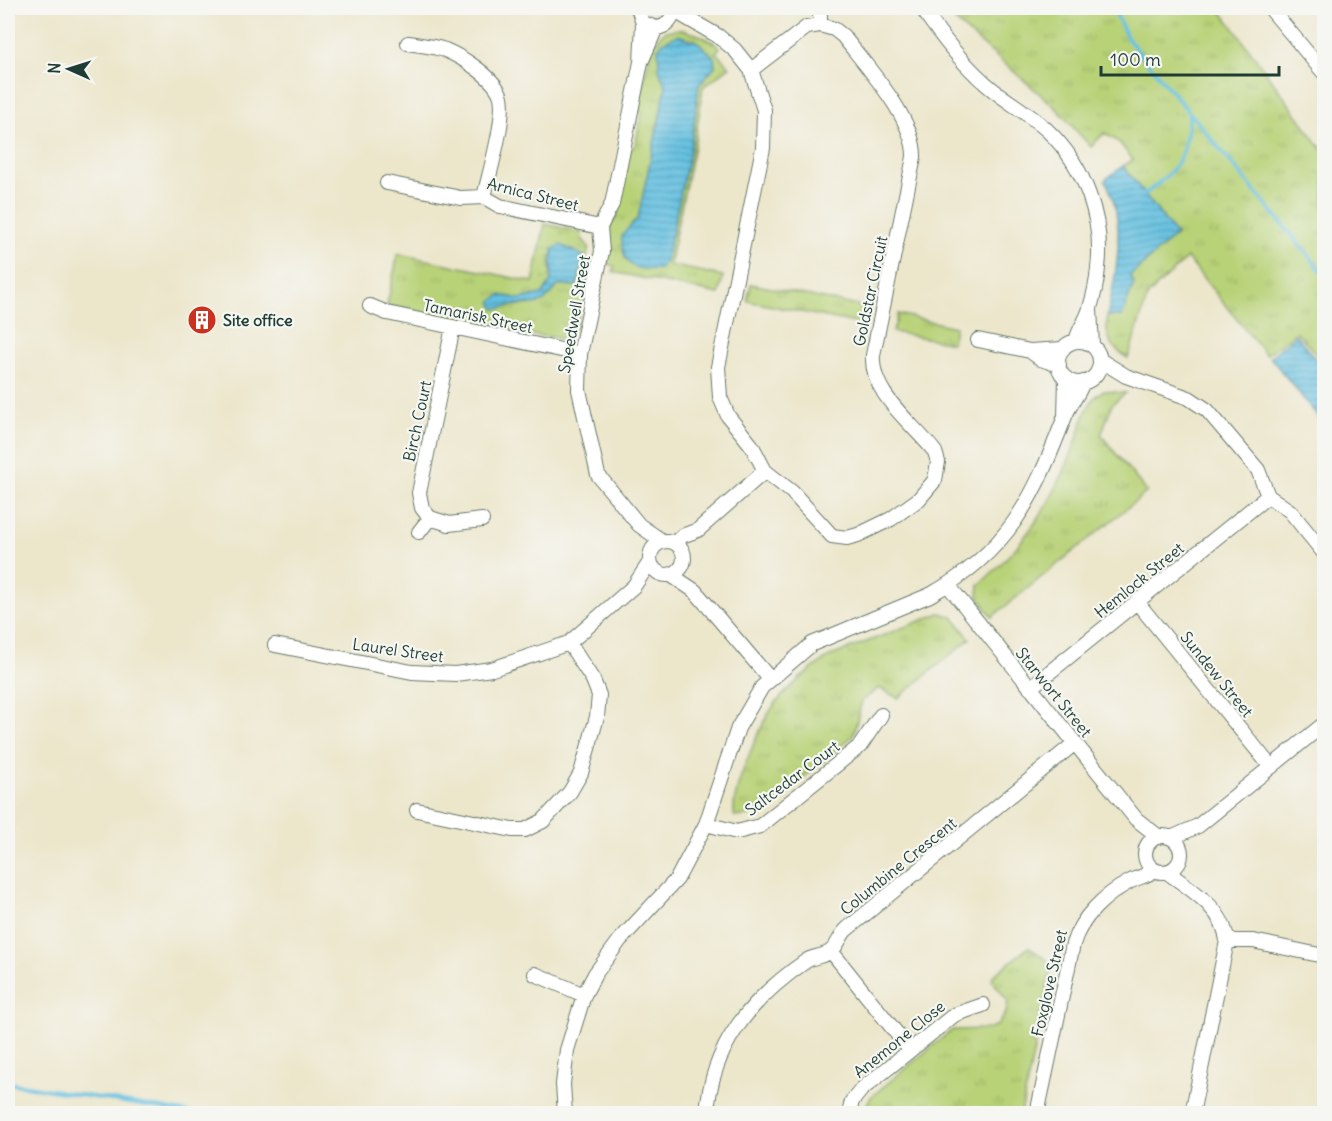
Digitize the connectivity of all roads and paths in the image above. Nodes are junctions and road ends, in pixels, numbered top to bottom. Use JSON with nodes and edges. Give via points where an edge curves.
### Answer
{"nodes":[{"id":1,"x":922,"y":8,"type":"edge"},
{"id":2,"x":1270,"y":8,"type":"edge"},
{"id":3,"x":673,"y":9,"type":"edge"},
{"id":4,"x":645,"y":17,"type":"edge"},
{"id":5,"x":696,"y":25,"type":"junction"},
{"id":6,"x":408,"y":43,"type":"dead end"},
{"id":7,"x":751,"y":70,"type":"junction"},
{"id":8,"x":1324,"y":73,"type":"edge"},
{"id":9,"x":387,"y":183,"type":"dead end"},
{"id":10,"x":484,"y":197,"type":"junction"},
{"id":11,"x":600,"y":227,"type":"junction"},
{"id":12,"x":370,"y":306,"type":"dead end"},
{"id":13,"x":1090,"y":310,"type":"junction"},
{"id":14,"x":453,"y":327,"type":"junction"},
{"id":15,"x":978,"y":340,"type":"dead end"},
{"id":16,"x":1076,"y":341,"type":"junction"},
{"id":17,"x":1092,"y":345,"type":"junction"},
{"id":18,"x":1063,"y":349,"type":"junction"},
{"id":19,"x":1030,"y":351,"type":"junction"},
{"id":20,"x":580,"y":354,"type":"junction"},
{"id":21,"x":1100,"y":360,"type":"junction"},
{"id":22,"x":1059,"y":365,"type":"junction"},
{"id":23,"x":1096,"y":375,"type":"junction"},
{"id":24,"x":1126,"y":376,"type":"junction"},
{"id":25,"x":1066,"y":378,"type":"junction"},
{"id":26,"x":1083,"y":382,"type":"junction"},
{"id":27,"x":1065,"y":416,"type":"junction"},
{"id":28,"x":765,"y":471,"type":"junction"},
{"id":29,"x":1268,"y":496,"type":"junction"},
{"id":30,"x":430,"y":518,"type":"junction"},
{"id":31,"x":482,"y":520,"type":"dead end"},
{"id":32,"x":639,"y":525,"type":"junction"},
{"id":33,"x":419,"y":532,"type":"dead end"},
{"id":34,"x":676,"y":551,"type":"junction"},
{"id":35,"x":1324,"y":554,"type":"edge"},
{"id":36,"x":650,"y":556,"type":"junction"},
{"id":37,"x":665,"y":575,"type":"junction"},
{"id":38,"x":948,"y":585,"type":"junction"},
{"id":39,"x":634,"y":586,"type":"junction"},
{"id":40,"x":695,"y":591,"type":"junction"},
{"id":41,"x":1137,"y":602,"type":"junction"},
{"id":42,"x":569,"y":643,"type":"junction"},
{"id":43,"x":275,"y":645,"type":"dead end"},
{"id":44,"x":770,"y":679,"type":"junction"},
{"id":45,"x":1030,"y":688,"type":"junction"},
{"id":46,"x":881,"y":715,"type":"dead end"},
{"id":47,"x":1324,"y":724,"type":"edge"},
{"id":48,"x":1075,"y":743,"type":"junction"},
{"id":49,"x":1271,"y":767,"type":"junction"},
{"id":50,"x":417,"y":810,"type":"dead end"},
{"id":51,"x":706,"y":824,"type":"junction"},
{"id":52,"x":1198,"y":826,"type":"junction"},
{"id":53,"x":1156,"y":845,"type":"junction"},
{"id":54,"x":1180,"y":855,"type":"junction"},
{"id":55,"x":1161,"y":871,"type":"junction"},
{"id":56,"x":1130,"y":881,"type":"junction"},
{"id":57,"x":1192,"y":887,"type":"junction"},
{"id":58,"x":1227,"y":941,"type":"junction"},
{"id":59,"x":831,"y":951,"type":"junction"},
{"id":60,"x":1324,"y":956,"type":"edge"},
{"id":61,"x":535,"y":974,"type":"dead end"},
{"id":62,"x":584,"y":995,"type":"junction"},
{"id":63,"x":982,"y":1005,"type":"dead end"},
{"id":64,"x":910,"y":1050,"type":"junction"},
{"id":65,"x":565,"y":1113,"type":"edge"},
{"id":66,"x":707,"y":1113,"type":"edge"},
{"id":67,"x":849,"y":1113,"type":"edge"},
{"id":68,"x":1037,"y":1113,"type":"edge"},
{"id":69,"x":1192,"y":1113,"type":"edge"}],
"edges":[{"from":1,"to":13,"type":"street","via":[[944,39],[985,83],[1059,142],[1080,175],[1098,230],[1098,267]]},
{"from":2,"to":8,"type":"street"},
{"from":3,"to":4,"type":"street","name":"Speedwell Street"},
{"from":3,"to":5,"type":"street","name":"Goldstar Circuit"},
{"from":4,"to":5,"type":"street","name":"Goldstar Circuit"},
{"from":4,"to":11,"type":"street","name":"Speedwell Street","via":[[641,62],[612,204]]},
{"from":5,"to":7,"type":"street","name":"Goldstar Circuit","via":[[726,42]]},
{"from":6,"to":10,"type":"street","via":[[456,56],[490,80],[499,92],[501,116]]},
{"from":7,"to":28,"type":"street","name":"Goldstar Circuit","via":[[761,95],[765,135],[717,375],[728,416],[752,446]]},
{"from":7,"to":28,"type":"street","name":"Goldstar Circuit","via":[[820,20],[843,36],[905,120],[913,138],[914,158],[873,355],[873,372],[880,387],[935,452],[938,468],[933,485],[919,499],[891,519],[847,538],[827,533],[792,492]]},
{"from":9,"to":10,"type":"street","name":"Arnica Street","via":[[460,198]]},
{"from":10,"to":11,"type":"street","name":"Arnica Street","via":[[500,206]]},
{"from":11,"to":20,"type":"street","name":"Speedwell Street","via":[[602,251]]},
{"from":12,"to":14,"type":"street","name":"Tamarisk Street"},
{"from":13,"to":16,"type":"street"},
{"from":13,"to":17,"type":"street"},
{"from":14,"to":20,"type":"street","name":"Tamarisk Street"},
{"from":14,"to":30,"type":"street","name":"Birch Court","via":[[419,493]]},
{"from":15,"to":19,"type":"street"},
{"from":16,"to":17,"type":"street"},
{"from":16,"to":18,"type":"street"},
{"from":17,"to":21,"type":"street"},
{"from":18,"to":19,"type":"street"},
{"from":18,"to":22,"type":"street"},
{"from":19,"to":22,"type":"street"},
{"from":20,"to":32,"type":"street","name":"Speedwell Street","via":[[579,390],[595,467],[602,482]]},
{"from":21,"to":23,"type":"street"},
{"from":21,"to":24,"type":"street"},
{"from":22,"to":25,"type":"street"},
{"from":23,"to":24,"type":"street"},
{"from":23,"to":26,"type":"street"},
{"from":24,"to":29,"type":"street","via":[[1189,398],[1207,410],[1258,470]]},
{"from":25,"to":26,"type":"street"},
{"from":25,"to":27,"type":"street"},
{"from":26,"to":27,"type":"street"},
{"from":27,"to":38,"type":"street","via":[[1044,472],[1019,517],[988,553]]},
{"from":28,"to":34,"type":"street"},
{"from":29,"to":35,"type":"street","via":[[1290,512]]},
{"from":29,"to":41,"type":"street","name":"Hemlock Street"},
{"from":30,"to":31,"type":"street","via":[[449,524]]},
{"from":30,"to":33,"type":"street"},
{"from":32,"to":34,"type":"street","name":"Speedwell Street"},
{"from":32,"to":36,"type":"street","name":"Speedwell Street"},
{"from":34,"to":36,"type":"street","name":"Laurel Street"},
{"from":34,"to":37,"type":"street","name":"Laurel Street"},
{"from":34,"to":40,"type":"street"},
{"from":36,"to":37,"type":"street","name":"Speedwell Street"},
{"from":36,"to":39,"type":"street","name":"Laurel Street"},
{"from":37,"to":39,"type":"street","name":"Laurel Street"},
{"from":37,"to":40,"type":"street"},
{"from":38,"to":44,"type":"street","via":[[812,644]]},
{"from":38,"to":45,"type":"street","name":"Starwort Street"},
{"from":39,"to":42,"type":"street","name":"Laurel Street"},
{"from":40,"to":44,"type":"street"},
{"from":41,"to":45,"type":"street","name":"Hemlock Street"},
{"from":41,"to":49,"type":"street","name":"Sundew Street"},
{"from":42,"to":43,"type":"street","name":"Laurel Street","via":[[492,669],[455,674],[384,668]]},
{"from":42,"to":50,"type":"street","via":[[596,687],[598,710],[578,779],[543,821],[519,831]]},
{"from":44,"to":51,"type":"street","via":[[738,728]]},
{"from":45,"to":48,"type":"street","name":"Starwort Street"},
{"from":46,"to":51,"type":"street","name":"Saltcedar Court","via":[[860,746],[760,826],[738,832]]},
{"from":47,"to":49,"type":"street"},
{"from":48,"to":53,"type":"street","name":"Starwort Street"},
{"from":48,"to":59,"type":"street","name":"Columbine Crescent","via":[[847,929]]},
{"from":49,"to":52,"type":"street"},
{"from":51,"to":62,"type":"street","via":[[669,890],[613,948]]},
{"from":52,"to":53,"type":"street"},
{"from":52,"to":54,"type":"street"},
{"from":53,"to":54,"type":"street"},
{"from":53,"to":55,"type":"street"},
{"from":53,"to":56,"type":"street","name":"Foxglove Street"},
{"from":54,"to":55,"type":"street","name":"Foxglove Street"},
{"from":54,"to":57,"type":"street"},
{"from":55,"to":56,"type":"street","name":"Foxglove Street"},
{"from":55,"to":57,"type":"street"},
{"from":56,"to":68,"type":"street","name":"Foxglove Street","via":[[1090,913],[1076,935]]},
{"from":57,"to":58,"type":"street","via":[[1222,924]]},
{"from":58,"to":60,"type":"street","via":[[1253,940]]},
{"from":58,"to":69,"type":"street"},
{"from":59,"to":64,"type":"street"},
{"from":59,"to":66,"type":"street","name":"Columbine Crescent","via":[[804,962],[742,1018],[716,1064]]},
{"from":61,"to":62,"type":"street"},
{"from":62,"to":65,"type":"street","via":[[567,1050]]},
{"from":63,"to":64,"type":"street","name":"Anemone Close","via":[[954,1015]]},
{"from":64,"to":67,"type":"street","name":"Anemone Close","via":[[862,1089],[852,1101]]}]}
